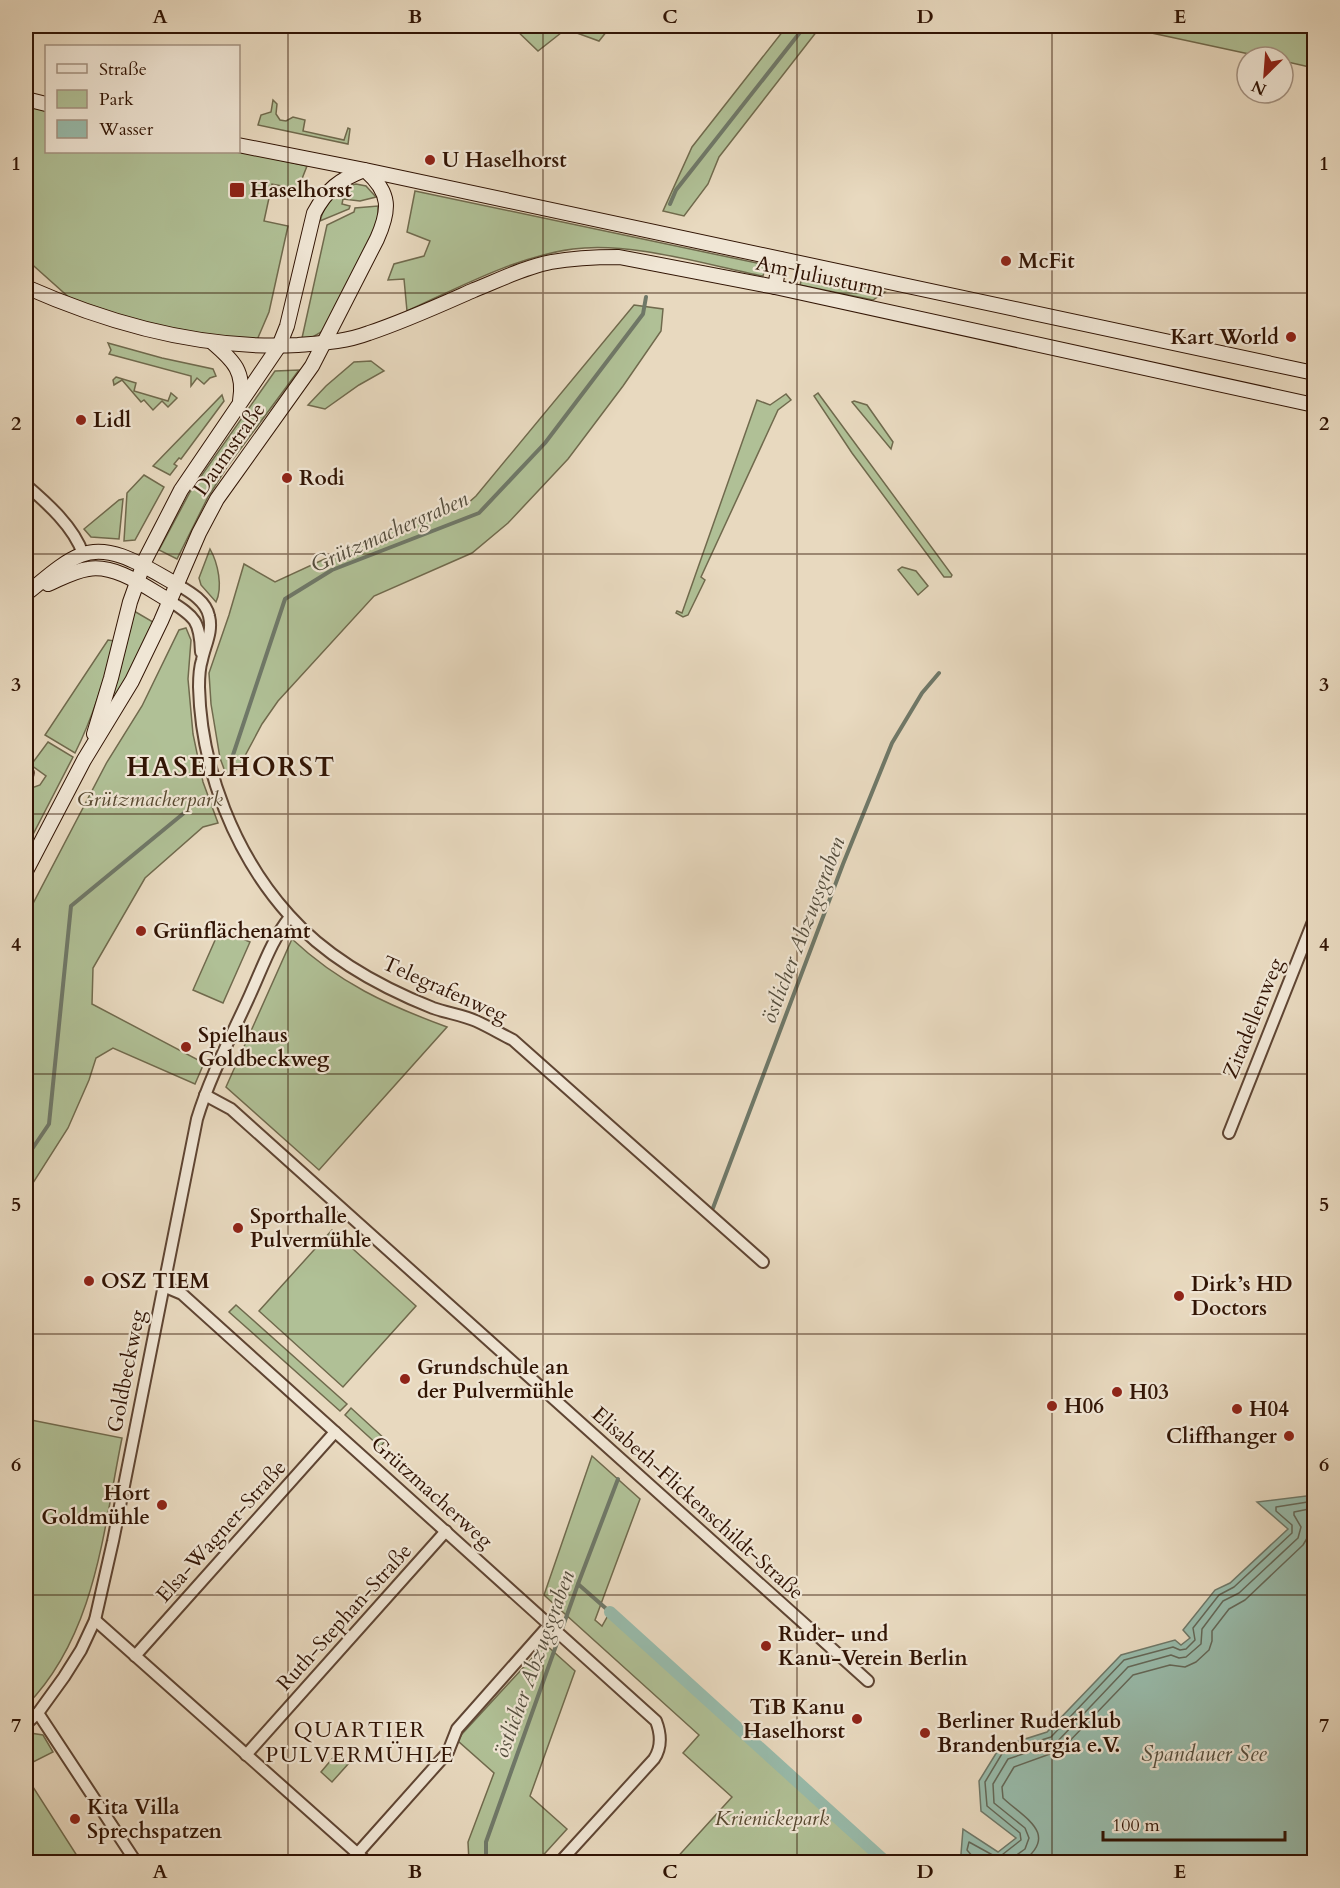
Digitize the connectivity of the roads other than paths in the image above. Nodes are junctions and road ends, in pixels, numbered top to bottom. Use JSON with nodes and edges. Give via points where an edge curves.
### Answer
{"nodes":[{"id":1,"x":26,"y":99,"type":"edge"},
{"id":2,"x":45,"y":104,"type":"edge"},
{"id":3,"x":240,"y":145,"type":"edge"},
{"id":4,"x":365,"y":170,"type":"junction"},
{"id":5,"x":780,"y":259,"type":"junction"},
{"id":6,"x":26,"y":287,"type":"edge"},
{"id":7,"x":775,"y":287,"type":"junction"},
{"id":8,"x":213,"y":343,"type":"junction"},
{"id":9,"x":324,"y":343,"type":"junction"},
{"id":10,"x":279,"y":346,"type":"junction"},
{"id":11,"x":1314,"y":373,"type":"edge"},
{"id":12,"x":1314,"y":405,"type":"edge"},
{"id":13,"x":239,"y":406,"type":"junction"},
{"id":14,"x":26,"y":485,"type":"edge"},
{"id":15,"x":83,"y":554,"type":"junction"},
{"id":16,"x":142,"y":567,"type":"junction"},
{"id":17,"x":136,"y":582,"type":"junction"},
{"id":18,"x":178,"y":585,"type":"junction"},
{"id":19,"x":26,"y":594,"type":"edge"},
{"id":20,"x":170,"y":601,"type":"junction"},
{"id":21,"x":201,"y":661,"type":"junction"},
{"id":22,"x":88,"y":753,"type":"junction"},
{"id":23,"x":26,"y":871,"type":"edge"},
{"id":24,"x":290,"y":917,"type":"junction"},
{"id":25,"x":1314,"y":919,"type":"edge"},
{"id":26,"x":206,"y":1095,"type":"junction"},
{"id":27,"x":1229,"y":1132,"type":"dead end"},
{"id":28,"x":763,"y":1262,"type":"dead end"},
{"id":29,"x":163,"y":1286,"type":"junction"},
{"id":30,"x":335,"y":1432,"type":"junction"},
{"id":31,"x":446,"y":1531,"type":"junction"},
{"id":32,"x":95,"y":1620,"type":"junction"},
{"id":33,"x":554,"y":1628,"type":"junction"},
{"id":34,"x":135,"y":1656,"type":"junction"},
{"id":35,"x":868,"y":1681,"type":"dead end"},
{"id":36,"x":38,"y":1713,"type":"junction"},
{"id":37,"x":26,"y":1724,"type":"edge"},
{"id":38,"x":246,"y":1755,"type":"junction"},
{"id":39,"x":357,"y":1854,"type":"junction"},
{"id":40,"x":135,"y":1863,"type":"edge"},
{"id":41,"x":367,"y":1863,"type":"edge"},
{"id":42,"x":560,"y":1863,"type":"edge"}],
"edges":[{"from":1,"to":2,"type":"main road"},
{"from":3,"to":4,"type":"main road","name":"Am Juliusturm"},
{"from":4,"to":5,"type":"main road","name":"Am Juliusturm"},
{"from":4,"to":9,"type":"main road","name":"Daumstraße","via":[[383,190],[385,219]]},
{"from":4,"to":10,"type":"main road","name":"Daumstraße","via":[[337,183],[323,196],[314,213]]},
{"from":5,"to":7,"type":"main road"},
{"from":5,"to":11,"type":"main road","name":"Am Juliusturm"},
{"from":6,"to":8,"type":"main road","name":"Am Juliusturm","via":[[141,329]]},
{"from":7,"to":9,"type":"main road","name":"Am Juliusturm","via":[[619,257],[550,262],[369,333]]},
{"from":7,"to":12,"type":"main road","name":"Am Juliusturm"},
{"from":8,"to":10,"type":"main road","name":"Am Juliusturm"},
{"from":8,"to":13,"type":"main road","via":[[238,371],[242,384]]},
{"from":9,"to":10,"type":"main road","name":"Am Juliusturm"},
{"from":9,"to":18,"type":"main road","name":"Daumstraße","via":[[218,499]]},
{"from":10,"to":13,"type":"main road","name":"Daumstraße"},
{"from":13,"to":16,"type":"main road","name":"Daumstraße","via":[[181,490]]},
{"from":14,"to":15,"type":"street","via":[[74,535]]},
{"from":15,"to":16,"type":"main road","via":[[109,553]]},
{"from":15,"to":19,"type":"main road"},
{"from":16,"to":17,"type":"main road","name":"Daumstraße"},
{"from":16,"to":18,"type":"main road"},
{"from":17,"to":19,"type":"main road","via":[[112,572],[86,569]]},
{"from":17,"to":20,"type":"main road"},
{"from":17,"to":22,"type":"main road","name":"Daumstraße"},
{"from":18,"to":20,"type":"main road","name":"Daumstraße"},
{"from":18,"to":21,"type":"street","name":"Telegrafenweg","via":[[200,600],[209,616],[209,634]]},
{"from":20,"to":21,"type":"street","name":"Telegrafenweg","via":[[195,619]]},
{"from":20,"to":22,"type":"main road","name":"Daumstraße","via":[[132,681]]},
{"from":21,"to":24,"type":"street","name":"Telegrafenweg","via":[[199,689],[205,737],[223,804],[255,870]]},
{"from":22,"to":23,"type":"main road","name":"Daumstraße"},
{"from":24,"to":26,"type":"street","name":"Goldbeckweg"},
{"from":24,"to":28,"type":"street","name":"Telegrafenweg","via":[[324,947],[379,984],[434,1009],[475,1020],[513,1040]]},
{"from":25,"to":27,"type":"street","name":"Zitadellenweg"},
{"from":26,"to":29,"type":"street","name":"Goldbeckweg","via":[[197,1119]]},
{"from":26,"to":35,"type":"street","name":"Elisabeth-Flickenschildt-Straße","via":[[231,1109]]},
{"from":29,"to":30,"type":"street","name":"Grützmacherweg","via":[[182,1294]]},
{"from":29,"to":32,"type":"street","name":"Goldbeckweg"},
{"from":30,"to":31,"type":"street","name":"Grützmacherweg"},
{"from":30,"to":34,"type":"street","name":"Elsa-Wagner-Straße"},
{"from":31,"to":33,"type":"street","name":"Grützmacherweg"},
{"from":31,"to":38,"type":"street","name":"Ruth-Stephan-Straße"},
{"from":32,"to":34,"type":"street"},
{"from":32,"to":36,"type":"street","name":"Goldbeckweg","via":[[70,1668]]},
{"from":33,"to":39,"type":"street","via":[[457,1729],[448,1752]]},
{"from":33,"to":42,"type":"street","name":"Grützmacherweg","via":[[649,1713],[656,1721],[660,1739],[654,1759]]},
{"from":34,"to":38,"type":"street"},
{"from":36,"to":37,"type":"street","name":"Goldbeckweg"},
{"from":36,"to":40,"type":"street"},
{"from":38,"to":39,"type":"street"},
{"from":39,"to":41,"type":"street"}]}
